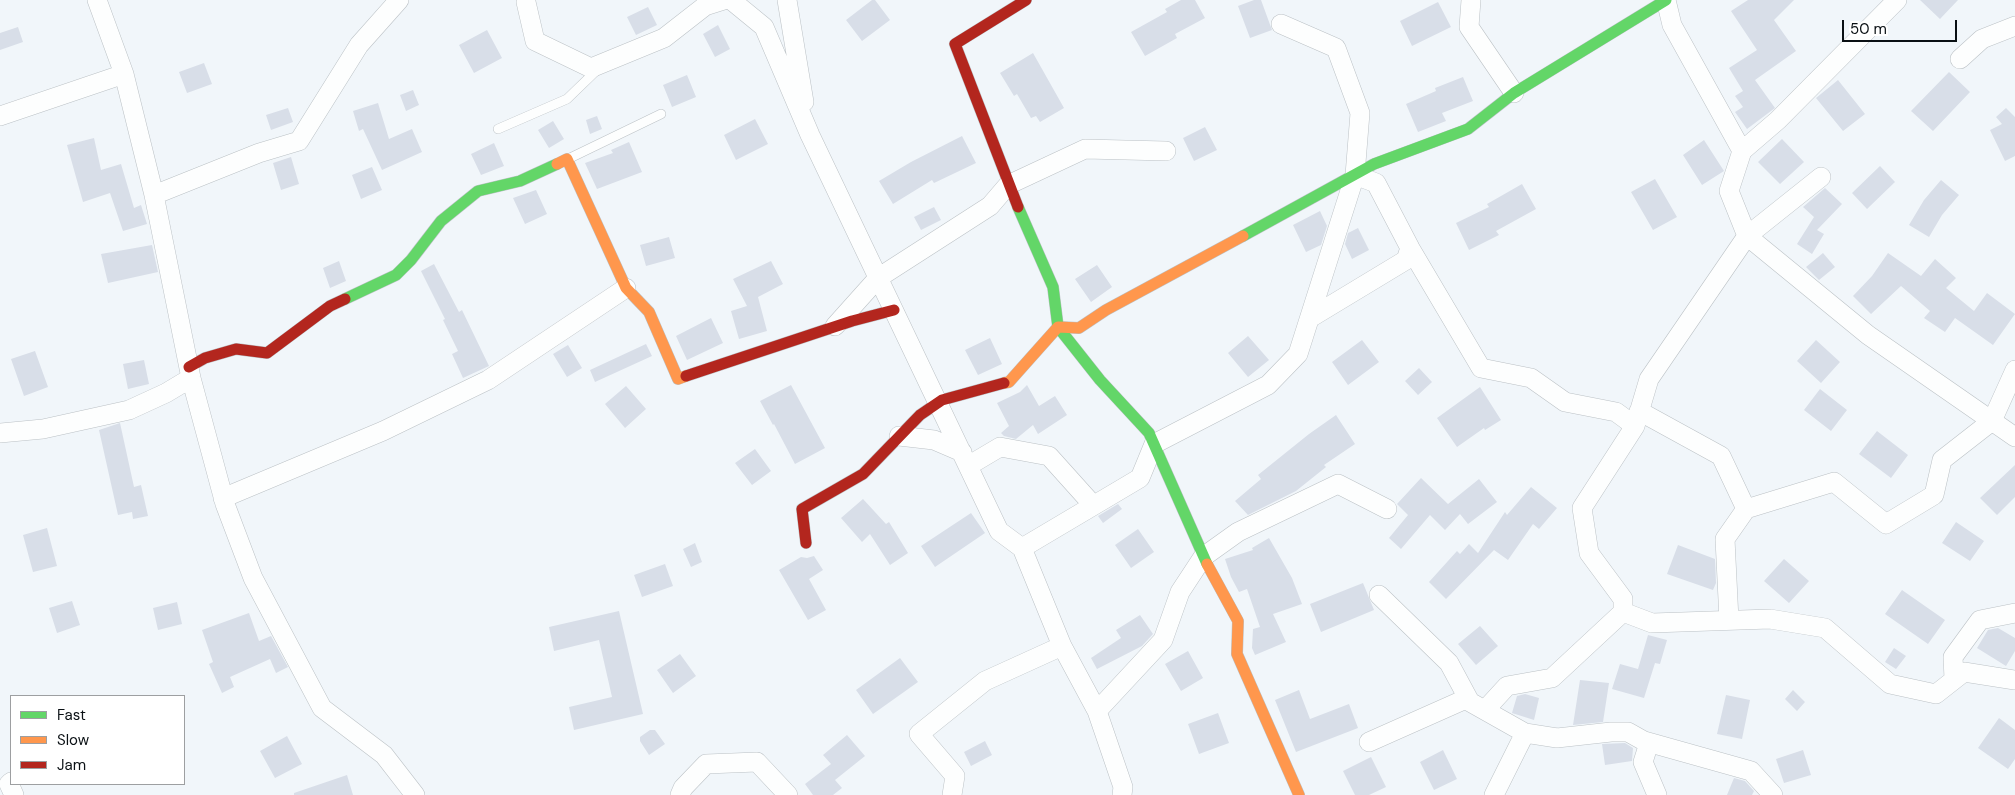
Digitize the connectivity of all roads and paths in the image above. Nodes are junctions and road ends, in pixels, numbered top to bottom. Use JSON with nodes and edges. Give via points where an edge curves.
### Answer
{"nodes":[{"id":1,"x":97,"y":0,"type":"edge"},
{"id":2,"x":398,"y":0,"type":"edge"},
{"id":3,"x":724,"y":0,"type":"edge"},
{"id":4,"x":731,"y":0,"type":"edge"},
{"id":5,"x":787,"y":0,"type":"edge"},
{"id":6,"x":1026,"y":0,"type":"edge"},
{"id":7,"x":1471,"y":0,"type":"edge"},
{"id":8,"x":1666,"y":0,"type":"edge"},
{"id":9,"x":1897,"y":0,"type":"edge"},
{"id":10,"x":526,"y":2,"type":"dead end"},
{"id":11,"x":1281,"y":24,"type":"dead end"},
{"id":12,"x":2015,"y":26,"type":"edge"},
{"id":13,"x":1960,"y":58,"type":"dead end"},
{"id":14,"x":606,"y":62,"type":"junction"},
{"id":15,"x":124,"y":74,"type":"junction"},
{"id":16,"x":1514,"y":93,"type":"junction"},
{"id":17,"x":660,"y":114,"type":"dead end"},
{"id":18,"x":0,"y":116,"type":"edge"},
{"id":19,"x":498,"y":129,"type":"dead end"},
{"id":20,"x":810,"y":135,"type":"junction"},
{"id":21,"x":1166,"y":150,"type":"dead end"},
{"id":22,"x":1742,"y":151,"type":"junction"},
{"id":23,"x":567,"y":159,"type":"junction"},
{"id":24,"x":1355,"y":175,"type":"junction"},
{"id":25,"x":1821,"y":177,"type":"dead end"},
{"id":26,"x":1008,"y":186,"type":"junction"},
{"id":27,"x":154,"y":195,"type":"junction"},
{"id":28,"x":1746,"y":236,"type":"junction"},
{"id":29,"x":1410,"y":248,"type":"junction"},
{"id":30,"x":878,"y":278,"type":"junction"},
{"id":31,"x":626,"y":288,"type":"junction"},
{"id":32,"x":894,"y":310,"type":"junction"},
{"id":33,"x":1310,"y":318,"type":"junction"},
{"id":34,"x":834,"y":327,"type":"junction"},
{"id":35,"x":1058,"y":327,"type":"junction"},
{"id":36,"x":2015,"y":370,"type":"edge"},
{"id":37,"x":190,"y":372,"type":"junction"},
{"id":38,"x":938,"y":403,"type":"junction"},
{"id":39,"x":1637,"y":418,"type":"junction"},
{"id":40,"x":1992,"y":421,"type":"junction"},
{"id":41,"x":0,"y":433,"type":"edge"},
{"id":42,"x":899,"y":436,"type":"junction"},
{"id":43,"x":2015,"y":437,"type":"edge"},
{"id":44,"x":1154,"y":444,"type":"junction"},
{"id":45,"x":965,"y":459,"type":"junction"},
{"id":46,"x":223,"y":498,"type":"junction"},
{"id":47,"x":1093,"y":505,"type":"junction"},
{"id":48,"x":1387,"y":509,"type":"dead end"},
{"id":49,"x":1746,"y":509,"type":"junction"},
{"id":50,"x":806,"y":543,"type":"dead end"},
{"id":51,"x":1022,"y":548,"type":"junction"},
{"id":52,"x":1203,"y":557,"type":"junction"},
{"id":53,"x":1379,"y":595,"type":"dead end"},
{"id":54,"x":1623,"y":612,"type":"junction"},
{"id":55,"x":2015,"y":613,"type":"edge"},
{"id":56,"x":1729,"y":620,"type":"junction"},
{"id":57,"x":1062,"y":646,"type":"junction"},
{"id":58,"x":1954,"y":679,"type":"junction"},
{"id":59,"x":2015,"y":680,"type":"edge"},
{"id":60,"x":1468,"y":698,"type":"junction"},
{"id":61,"x":1485,"y":710,"type":"junction"},
{"id":62,"x":1097,"y":711,"type":"junction"},
{"id":63,"x":1524,"y":733,"type":"junction"},
{"id":64,"x":1369,"y":742,"type":"dead end"},
{"id":65,"x":1649,"y":743,"type":"junction"},
{"id":66,"x":10,"y":783,"type":"edge"},
{"id":67,"x":14,"y":795,"type":"edge"},
{"id":68,"x":415,"y":795,"type":"edge"},
{"id":69,"x":680,"y":795,"type":"edge"},
{"id":70,"x":788,"y":795,"type":"edge"},
{"id":71,"x":952,"y":795,"type":"edge"},
{"id":72,"x":1122,"y":795,"type":"edge"},
{"id":73,"x":1300,"y":795,"type":"edge"},
{"id":74,"x":1494,"y":795,"type":"edge"},
{"id":75,"x":1657,"y":795,"type":"edge"},
{"id":76,"x":1772,"y":795,"type":"edge"}],
"edges":[{"from":1,"to":15,"type":"street"},
{"from":2,"to":27,"type":"street","via":[[359,45],[299,141],[259,153]]},
{"from":3,"to":14,"type":"street","via":[[705,6],[664,38]]},
{"from":4,"to":20,"type":"street","via":[[764,27]]},
{"from":5,"to":20,"type":"street"},
{"from":6,"to":26,"type":"street","via":[[955,44]]},
{"from":7,"to":16,"type":"street","via":[[1469,28]]},
{"from":8,"to":16,"type":"street"},
{"from":8,"to":22,"type":"street","via":[[1672,25]]},
{"from":9,"to":22,"type":"street","via":[[1778,120]]},
{"from":10,"to":14,"type":"street","via":[[535,40],[591,68]]},
{"from":11,"to":24,"type":"street","via":[[1336,48],[1360,113]]},
{"from":12,"to":13,"type":"street","via":[[1982,39]]},
{"from":14,"to":19,"type":"lane","via":[[567,99]]},
{"from":15,"to":18,"type":"street"},
{"from":15,"to":27,"type":"street"},
{"from":16,"to":24,"type":"street","via":[[1468,129],[1374,164]]},
{"from":17,"to":23,"type":"lane"},
{"from":20,"to":30,"type":"street"},
{"from":21,"to":26,"type":"street","via":[[1085,149]]},
{"from":22,"to":28,"type":"street","via":[[1729,191]]},
{"from":23,"to":31,"type":"street"},
{"from":23,"to":37,"type":"street","via":[[520,181],[478,191],[441,221],[396,276],[330,306],[267,353],[236,348],[205,358]]},
{"from":24,"to":29,"type":"street","via":[[1376,183]]},
{"from":24,"to":33,"type":"street"},
{"from":24,"to":35,"type":"street","via":[[1106,310],[1079,328]]},
{"from":25,"to":28,"type":"street"},
{"from":26,"to":30,"type":"street","via":[[990,206]]},
{"from":26,"to":35,"type":"street","via":[[1053,287]]},
{"from":27,"to":37,"type":"street"},
{"from":28,"to":39,"type":"street","via":[[1649,379]]},
{"from":28,"to":40,"type":"street","via":[[1868,335]]},
{"from":29,"to":33,"type":"street","via":[[1406,260]]},
{"from":29,"to":39,"type":"street","via":[[1481,368],[1531,378],[1565,402]]},
{"from":30,"to":32,"type":"street"},
{"from":30,"to":34,"type":"street"},
{"from":31,"to":34,"type":"street","via":[[649,312],[678,379]]},
{"from":31,"to":46,"type":"street","via":[[488,380],[383,431]]},
{"from":32,"to":34,"type":"street"},
{"from":32,"to":38,"type":"street"},
{"from":33,"to":44,"type":"street","via":[[1298,354],[1268,385]]},
{"from":35,"to":38,"type":"street","via":[[1009,382]]},
{"from":35,"to":44,"type":"street","via":[[1100,380],[1149,433]]},
{"from":36,"to":40,"type":"street"},
{"from":37,"to":41,"type":"street","via":[[166,393],[129,410],[43,429]]},
{"from":37,"to":46,"type":"street"},
{"from":38,"to":42,"type":"street","via":[[920,414]]},
{"from":38,"to":45,"type":"street"},
{"from":39,"to":49,"type":"street","via":[[1721,456]]},
{"from":39,"to":54,"type":"street","via":[[1582,508],[1589,553],[1623,599]]},
{"from":40,"to":43,"type":"street"},
{"from":40,"to":49,"type":"street","via":[[1942,460],[1934,495],[1886,524],[1834,482]]},
{"from":42,"to":45,"type":"street","via":[[934,440]]},
{"from":42,"to":50,"type":"street","via":[[863,474],[802,509]]},
{"from":44,"to":47,"type":"street","via":[[1140,478]]},
{"from":44,"to":52,"type":"street"},
{"from":45,"to":47,"type":"street","via":[[1000,447],[1049,456]]},
{"from":45,"to":51,"type":"street","via":[[999,531]]},
{"from":46,"to":68,"type":"street","via":[[253,578],[322,708],[384,755]]},
{"from":47,"to":51,"type":"street"},
{"from":48,"to":52,"type":"street","via":[[1338,484],[1238,532]]},
{"from":49,"to":56,"type":"street","via":[[1725,539]]},
{"from":51,"to":57,"type":"street"},
{"from":52,"to":62,"type":"street","via":[[1180,592],[1163,640]]},
{"from":52,"to":73,"type":"street","via":[[1238,621],[1237,654]]},
{"from":53,"to":60,"type":"street","via":[[1449,663]]},
{"from":54,"to":56,"type":"street","via":[[1652,623]]},
{"from":54,"to":61,"type":"street","via":[[1552,678],[1508,686]]},
{"from":55,"to":58,"type":"street","via":[[1980,620],[1953,657]]},
{"from":56,"to":58,"type":"street","via":[[1770,619],[1825,628],[1890,684],[1936,694]]},
{"from":57,"to":62,"type":"street"},
{"from":57,"to":71,"type":"street","via":[[985,681],[919,734],[955,776]]},
{"from":58,"to":59,"type":"street","via":[[1964,672]]},
{"from":60,"to":61,"type":"street"},
{"from":60,"to":64,"type":"street"},
{"from":61,"to":63,"type":"street"},
{"from":62,"to":72,"type":"street","via":[[1123,787]]},
{"from":63,"to":65,"type":"street","via":[[1557,738],[1628,732]]},
{"from":63,"to":74,"type":"street"},
{"from":65,"to":75,"type":"street","via":[[1643,762]]},
{"from":65,"to":76,"type":"street","via":[[1751,771]]},
{"from":66,"to":67,"type":"street"},
{"from":69,"to":70,"type":"street","via":[[706,764],[757,762]]}]}
